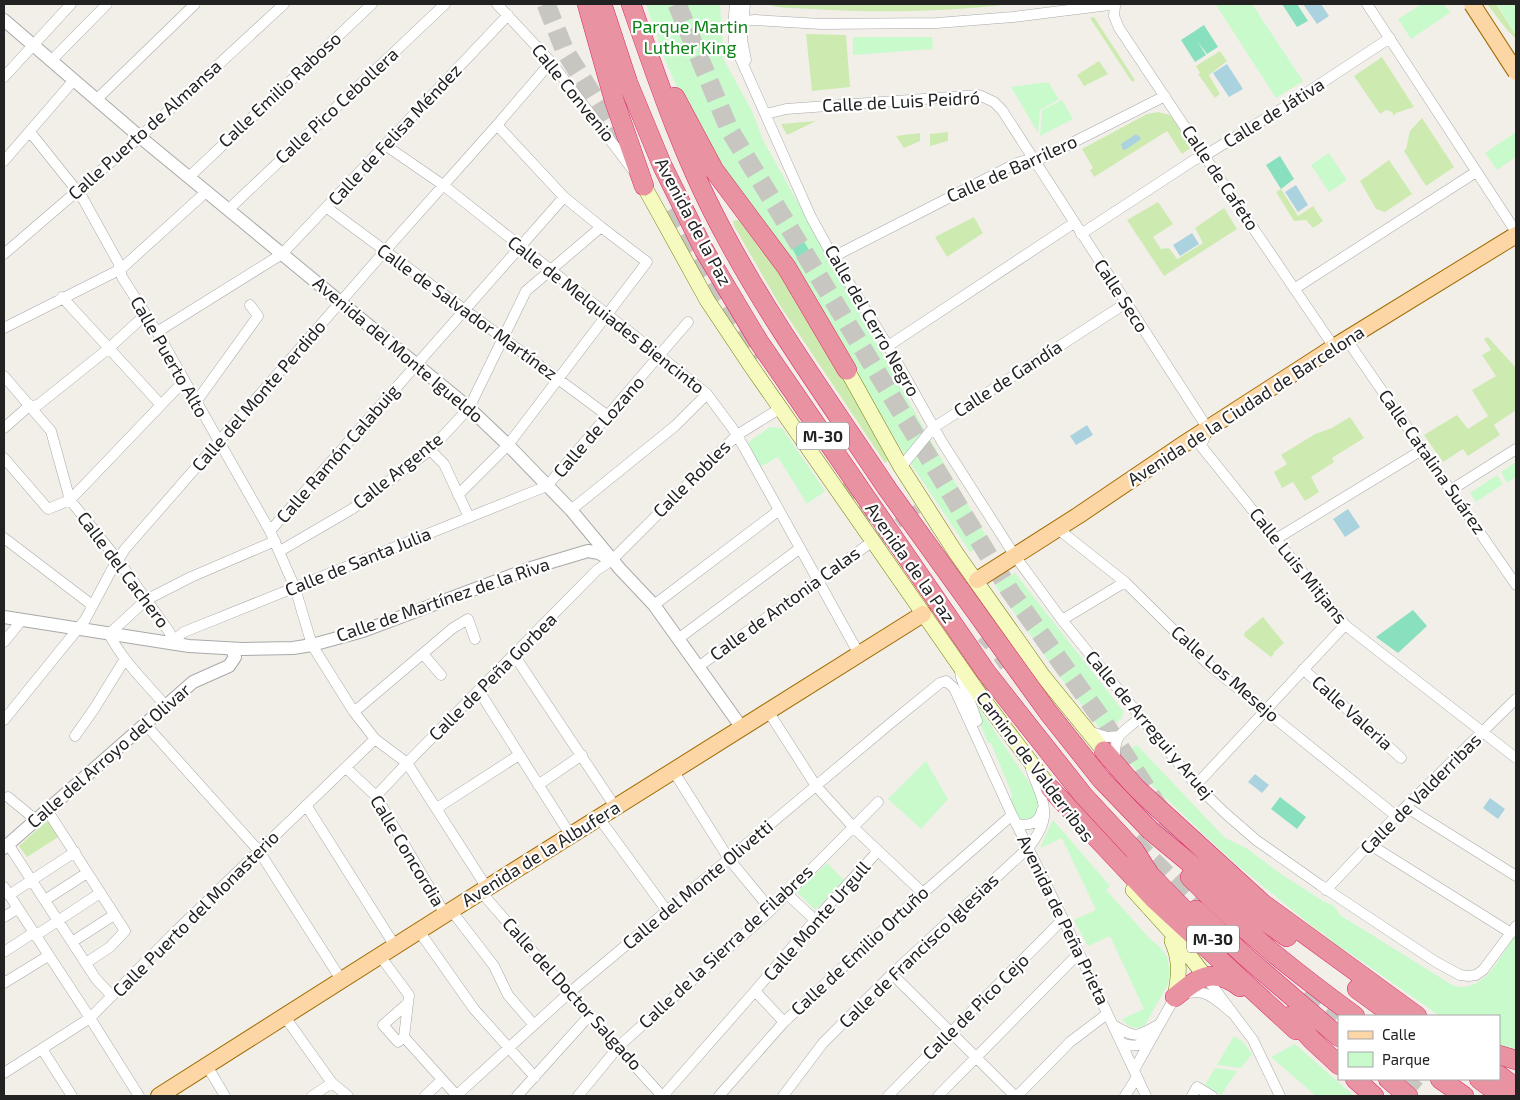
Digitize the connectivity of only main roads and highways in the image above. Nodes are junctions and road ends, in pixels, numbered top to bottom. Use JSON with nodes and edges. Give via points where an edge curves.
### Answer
{"nodes":[{"id":1,"x":587,"y":4,"type":"edge"},
{"id":2,"x":602,"y":4,"type":"edge"},
{"id":3,"x":631,"y":4,"type":"edge"},
{"id":4,"x":1465,"y":4,"type":"edge"},
{"id":5,"x":1472,"y":4,"type":"edge"},
{"id":6,"x":642,"y":36,"type":"junction"},
{"id":7,"x":1516,"y":72,"type":"edge"},
{"id":8,"x":1516,"y":83,"type":"edge"},
{"id":9,"x":644,"y":186,"type":"joint"},
{"id":10,"x":1516,"y":234,"type":"edge"},
{"id":11,"x":847,"y":370,"type":"joint"},
{"id":12,"x":977,"y":580,"type":"junction"},
{"id":13,"x":924,"y":614,"type":"junction"},
{"id":14,"x":1110,"y":759,"type":"joint"},
{"id":15,"x":1047,"y":796,"type":"junction"},
{"id":16,"x":1151,"y":832,"type":"junction"},
{"id":17,"x":1134,"y":850,"type":"junction"},
{"id":18,"x":1262,"y":903,"type":"junction"},
{"id":19,"x":1155,"y":914,"type":"junction"},
{"id":20,"x":1302,"y":948,"type":"junction"},
{"id":21,"x":1205,"y":976,"type":"junction"},
{"id":22,"x":1175,"y":997,"type":"joint"},
{"id":23,"x":1354,"y":1015,"type":"edge"},
{"id":24,"x":1410,"y":1015,"type":"edge"},
{"id":25,"x":1297,"y":1027,"type":"junction"},
{"id":26,"x":1338,"y":1036,"type":"edge"},
{"id":27,"x":1500,"y":1055,"type":"edge"},
{"id":28,"x":1516,"y":1060,"type":"edge"},
{"id":29,"x":1338,"y":1064,"type":"edge"},
{"id":30,"x":1500,"y":1077,"type":"edge"},
{"id":31,"x":1355,"y":1080,"type":"edge"},
{"id":32,"x":1389,"y":1080,"type":"edge"},
{"id":33,"x":1441,"y":1080,"type":"edge"},
{"id":34,"x":1480,"y":1080,"type":"edge"},
{"id":35,"x":1516,"y":1088,"type":"edge"},
{"id":36,"x":159,"y":1096,"type":"edge"},
{"id":37,"x":1374,"y":1096,"type":"edge"},
{"id":38,"x":1408,"y":1096,"type":"edge"},
{"id":39,"x":1464,"y":1096,"type":"edge"},
{"id":40,"x":1502,"y":1096,"type":"edge"}],
"edges":[{"from":1,"to":9,"type":"highway","via":[[614,100]]},
{"from":2,"to":17,"type":"highway","name":"Avenida de la Paz","number":"M-30","bridge":true,"via":[[628,83],[654,147],[704,250],[759,342],[986,672],[1083,795]]},
{"from":3,"to":6,"type":"highway","name":"Avenida de la Paz","number":"M-30"},
{"from":4,"to":8,"type":"main road"},
{"from":5,"to":7,"type":"main road","bridge":true},
{"from":6,"to":11,"type":"highway","via":[[714,170],[787,268]]},
{"from":6,"to":16,"type":"highway","name":"Avenida de la Paz","number":"M-30","bridge":true,"via":[[685,154],[724,235],[788,340],[886,487],[1048,712],[1101,780]]},
{"from":9,"to":13,"type":"main road","name":"Camino de Valderribas","via":[[707,300]]},
{"from":10,"to":12,"type":"main road","name":"Avenida de la Ciudad de Barcelona","via":[[1341,343]]},
{"from":11,"to":12,"type":"main road","via":[[900,467]]},
{"from":12,"to":14,"type":"main road","via":[[1043,676]]},
{"from":13,"to":15,"type":"main road","name":"Camino de Valderribas","via":[[1026,759]]},
{"from":13,"to":36,"type":"main road","name":"Avenida de la Albufera"},
{"from":14,"to":18,"type":"highway","via":[[1136,788]]},
{"from":15,"to":19,"type":"main road","name":"Camino de Valderribas"},
{"from":15,"to":25,"type":"highway"},
{"from":16,"to":20,"type":"highway","via":[[1232,898]]},
{"from":16,"to":23,"type":"highway","name":"Avenida de la Paz","number":"M-30","via":[[1170,856],[1253,938]]},
{"from":17,"to":25,"type":"highway","number":"M-30","via":[[1150,875]]},
{"from":17,"to":26,"type":"highway","name":"Avenida de la Paz","number":"M-30","via":[[1245,956]]},
{"from":18,"to":20,"type":"highway","via":[[1272,919]]},
{"from":18,"to":24,"type":"highway"},
{"from":19,"to":21,"type":"main road"},
{"from":19,"to":22,"type":"main road","via":[[1177,954],[1179,970]]},
{"from":20,"to":24,"type":"highway"},
{"from":21,"to":22,"type":"highway"},
{"from":21,"to":25,"type":"highway","via":[[1218,976],[1234,982]]},
{"from":25,"to":29,"type":"highway"},
{"from":27,"to":28,"type":"highway"},
{"from":30,"to":35,"type":"highway"},
{"from":31,"to":37,"type":"highway"},
{"from":32,"to":38,"type":"highway"},
{"from":33,"to":39,"type":"highway"},
{"from":34,"to":40,"type":"highway"}]}
